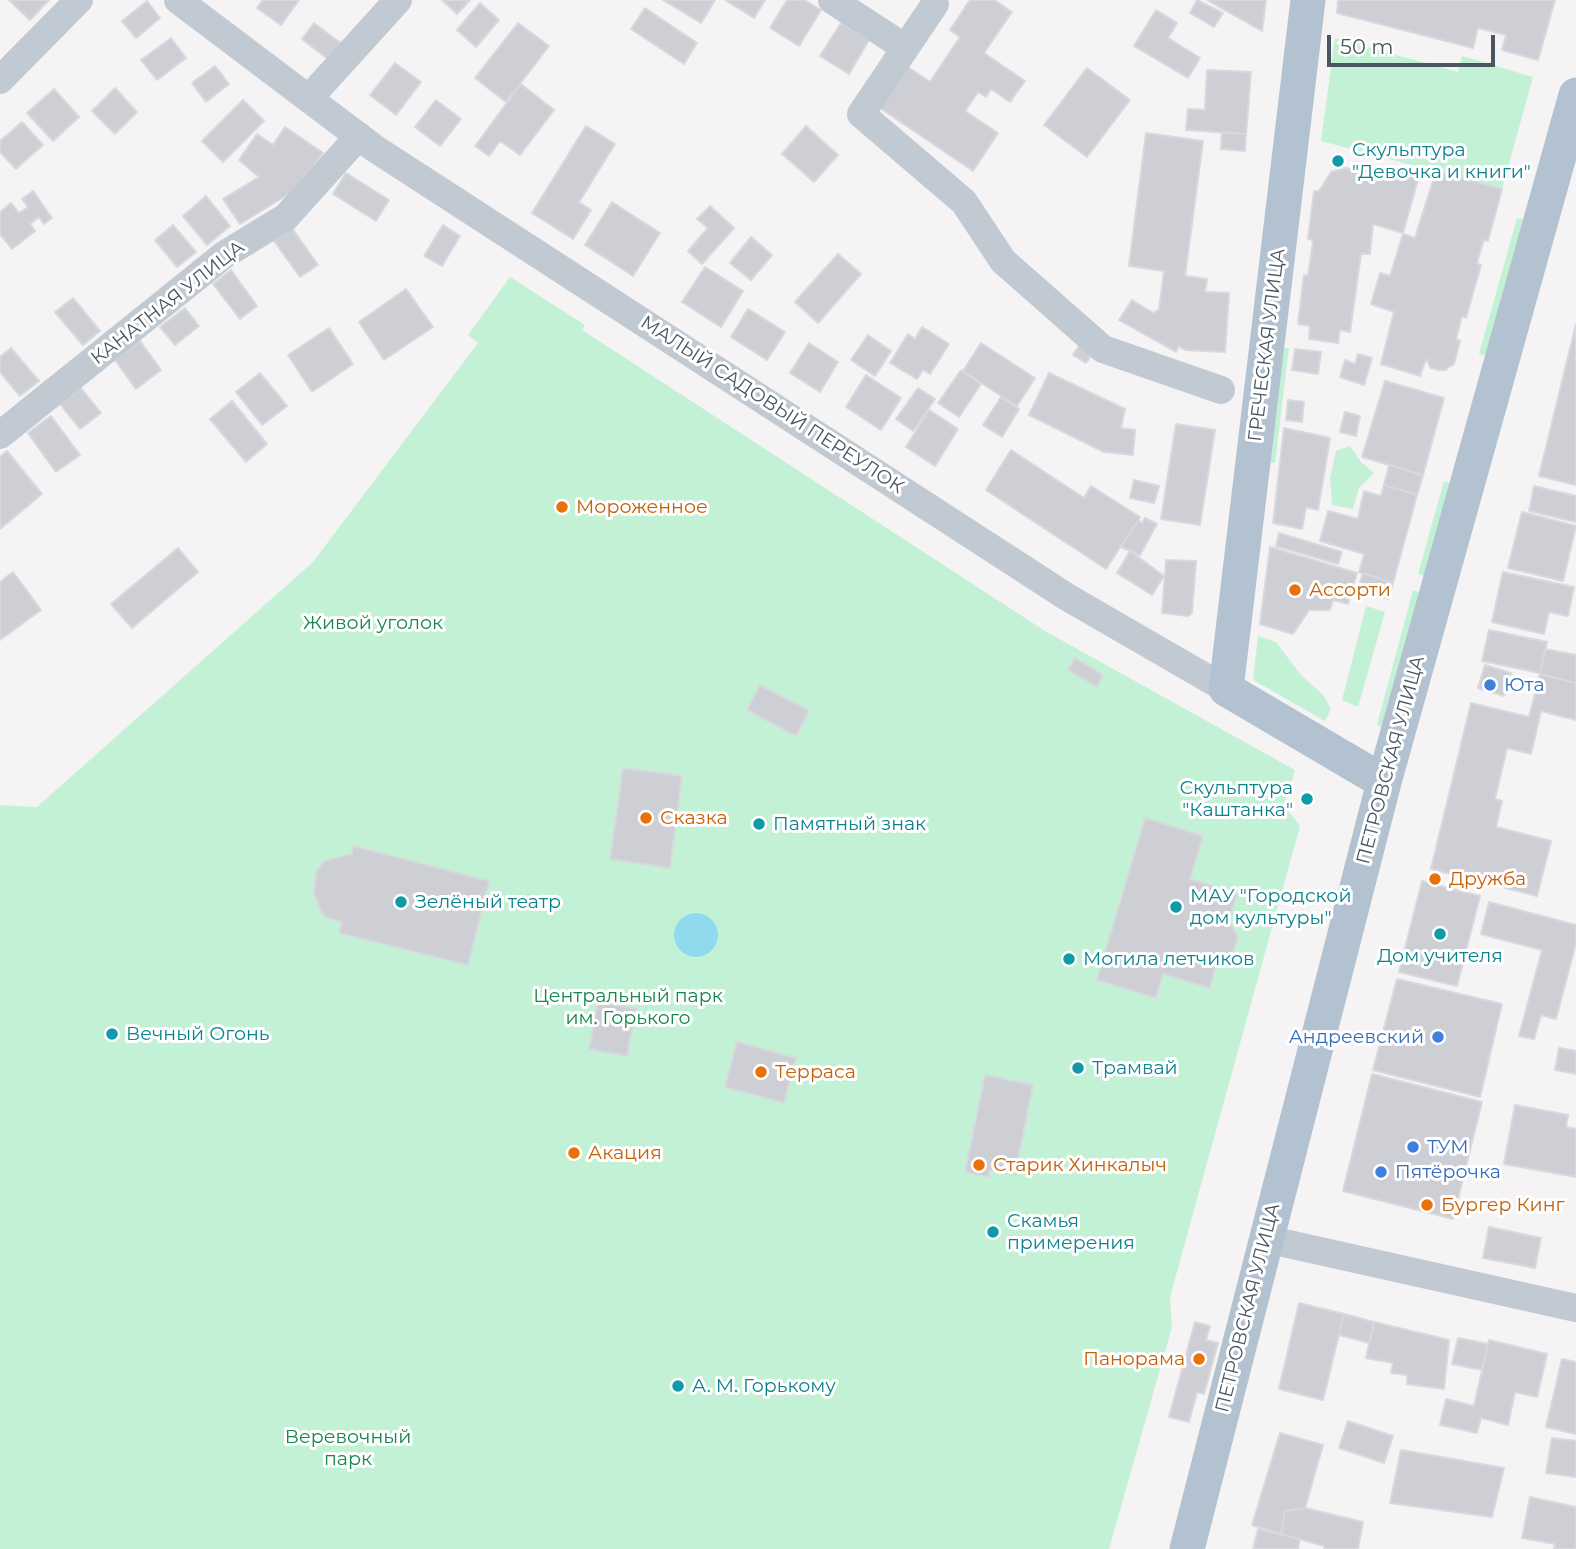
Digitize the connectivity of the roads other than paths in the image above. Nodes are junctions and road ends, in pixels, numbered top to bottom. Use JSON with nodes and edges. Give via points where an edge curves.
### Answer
{"nodes":[{"id":1,"x":79,"y":0,"type":"edge"},
{"id":2,"x":178,"y":0,"type":"edge"},
{"id":3,"x":398,"y":0,"type":"edge"},
{"id":4,"x":832,"y":0,"type":"edge"},
{"id":5,"x":1308,"y":0,"type":"edge"},
{"id":6,"x":935,"y":4,"type":"dead end"},
{"id":7,"x":904,"y":47,"type":"junction"},
{"id":8,"x":0,"y":80,"type":"edge"},
{"id":9,"x":1576,"y":95,"type":"edge"},
{"id":10,"x":310,"y":97,"type":"junction"},
{"id":11,"x":359,"y":136,"type":"junction"},
{"id":12,"x":1221,"y":390,"type":"dead end"},
{"id":13,"x":0,"y":435,"type":"edge"},
{"id":14,"x":1226,"y":689,"type":"junction"},
{"id":15,"x":1384,"y":782,"type":"junction"},
{"id":16,"x":1266,"y":1239,"type":"junction"},
{"id":17,"x":1576,"y":1308,"type":"edge"},
{"id":18,"x":1187,"y":1549,"type":"edge"}],
"edges":[{"from":1,"to":8,"type":"street"},
{"from":2,"to":10,"type":"street","name":"МАЛЫЙ САДОВЫЙ ПЕРЕУЛОК"},
{"from":3,"to":10,"type":"street"},
{"from":4,"to":7,"type":"street"},
{"from":5,"to":14,"type":"main road","name":"ГРЕЧЕСКАЯ УЛИЦА"},
{"from":6,"to":7,"type":"street"},
{"from":7,"to":12,"type":"street","via":[[861,114],[964,202],[1003,261],[1103,349]]},
{"from":9,"to":15,"type":"main road","name":"ПЕТРОВСКАЯ УЛИЦА"},
{"from":10,"to":11,"type":"street","name":"МАЛЫЙ САДОВЫЙ ПЕРЕУЛОК"},
{"from":11,"to":13,"type":"street","name":"КАНАТНАЯ УЛИЦА","via":[[286,217],[224,255]]},
{"from":11,"to":14,"type":"street","name":"МАЛЫЙ САДОВЫЙ ПЕРЕУЛОК","via":[[1067,597]]},
{"from":14,"to":15,"type":"main road","name":"МАЛЫЙ САДОВЫЙ ПЕРЕУЛОК"},
{"from":15,"to":16,"type":"main road","name":"ПЕТРОВСКАЯ УЛИЦА"},
{"from":16,"to":17,"type":"street"},
{"from":16,"to":18,"type":"main road","name":"ПЕТРОВСКАЯ УЛИЦА"}]}
